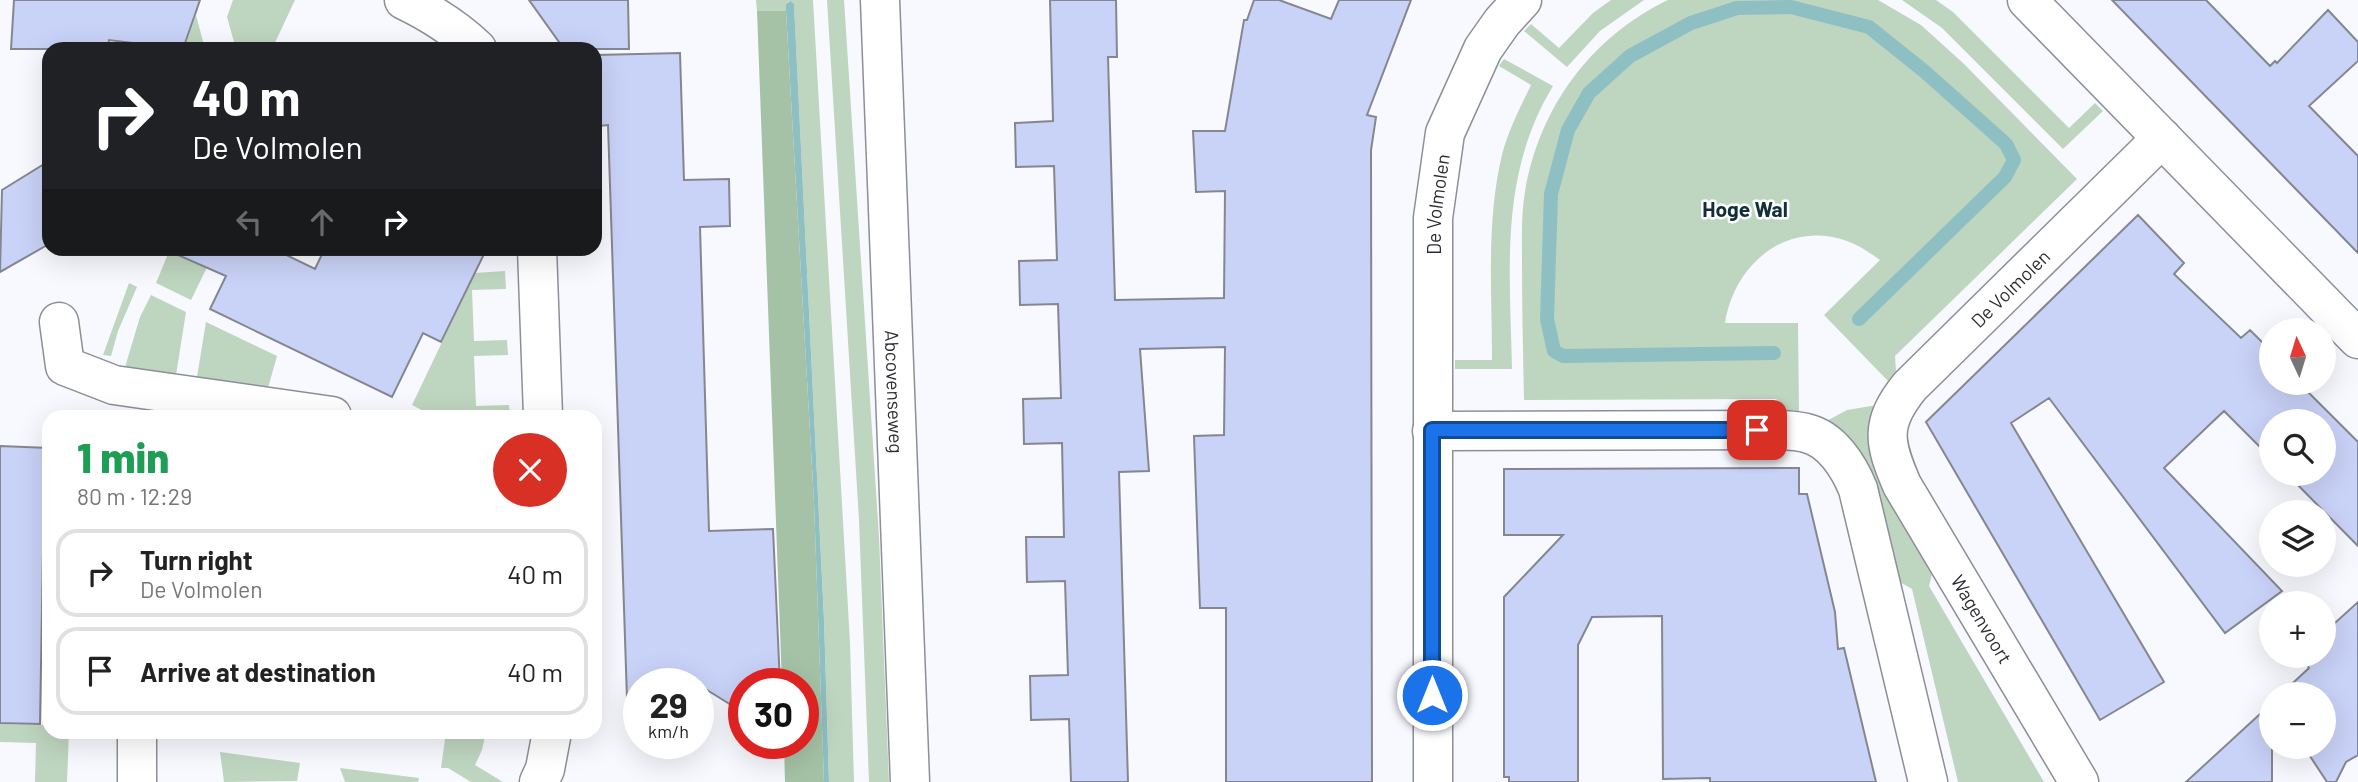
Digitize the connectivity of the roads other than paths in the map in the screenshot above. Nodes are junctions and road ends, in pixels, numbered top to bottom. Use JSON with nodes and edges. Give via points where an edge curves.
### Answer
{"nodes":[{"id":1,"x":404,"y":0,"type":"edge"},
{"id":2,"x":880,"y":0,"type":"edge"},
{"id":3,"x":1522,"y":0,"type":"edge"},
{"id":4,"x":2027,"y":0,"type":"edge"},
{"id":5,"x":470,"y":42,"type":"edge"},
{"id":6,"x":2162,"y":138,"type":"junction"},
{"id":7,"x":537,"y":256,"type":"edge"},
{"id":8,"x":59,"y":322,"type":"dead end"},
{"id":9,"x":2358,"y":339,"type":"edge"},
{"id":10,"x":153,"y":404,"type":"edge"},
{"id":11,"x":242,"y":410,"type":"edge"},
{"id":12,"x":543,"y":410,"type":"edge"},
{"id":13,"x":1432,"y":430,"type":"junction"},
{"id":14,"x":1889,"y":453,"type":"joint"},
{"id":15,"x":137,"y":739,"type":"edge"},
{"id":16,"x":551,"y":739,"type":"edge"},
{"id":17,"x":137,"y":782,"type":"edge"},
{"id":18,"x":539,"y":782,"type":"edge"},
{"id":19,"x":910,"y":782,"type":"edge"},
{"id":20,"x":1433,"y":782,"type":"edge"},
{"id":21,"x":1928,"y":782,"type":"edge"},
{"id":22,"x":2079,"y":782,"type":"edge"}],
"edges":[{"from":1,"to":5,"type":"street"},
{"from":2,"to":19,"type":"street","name":"Abcovenseweg"},
{"from":3,"to":13,"type":"street","name":"De Volmolen","via":[[1483,49],[1445,133],[1433,218]]},
{"from":4,"to":6,"type":"street"},
{"from":6,"to":9,"type":"street"},
{"from":6,"to":14,"type":"street","name":"De Volmolen","via":[[1910,386],[1895,404],[1888,427]]},
{"from":7,"to":12,"type":"street"},
{"from":8,"to":10,"type":"street","via":[[65,366]]},
{"from":10,"to":11,"type":"street"},
{"from":13,"to":20,"type":"street","name":"De Volmolen"},
{"from":13,"to":21,"type":"street","via":[[1796,432],[1824,442],[1850,471],[1861,502]]},
{"from":14,"to":22,"type":"street","name":"Wagenvoort","via":[[1902,485]]},
{"from":15,"to":17,"type":"street"},
{"from":16,"to":18,"type":"street"}]}
